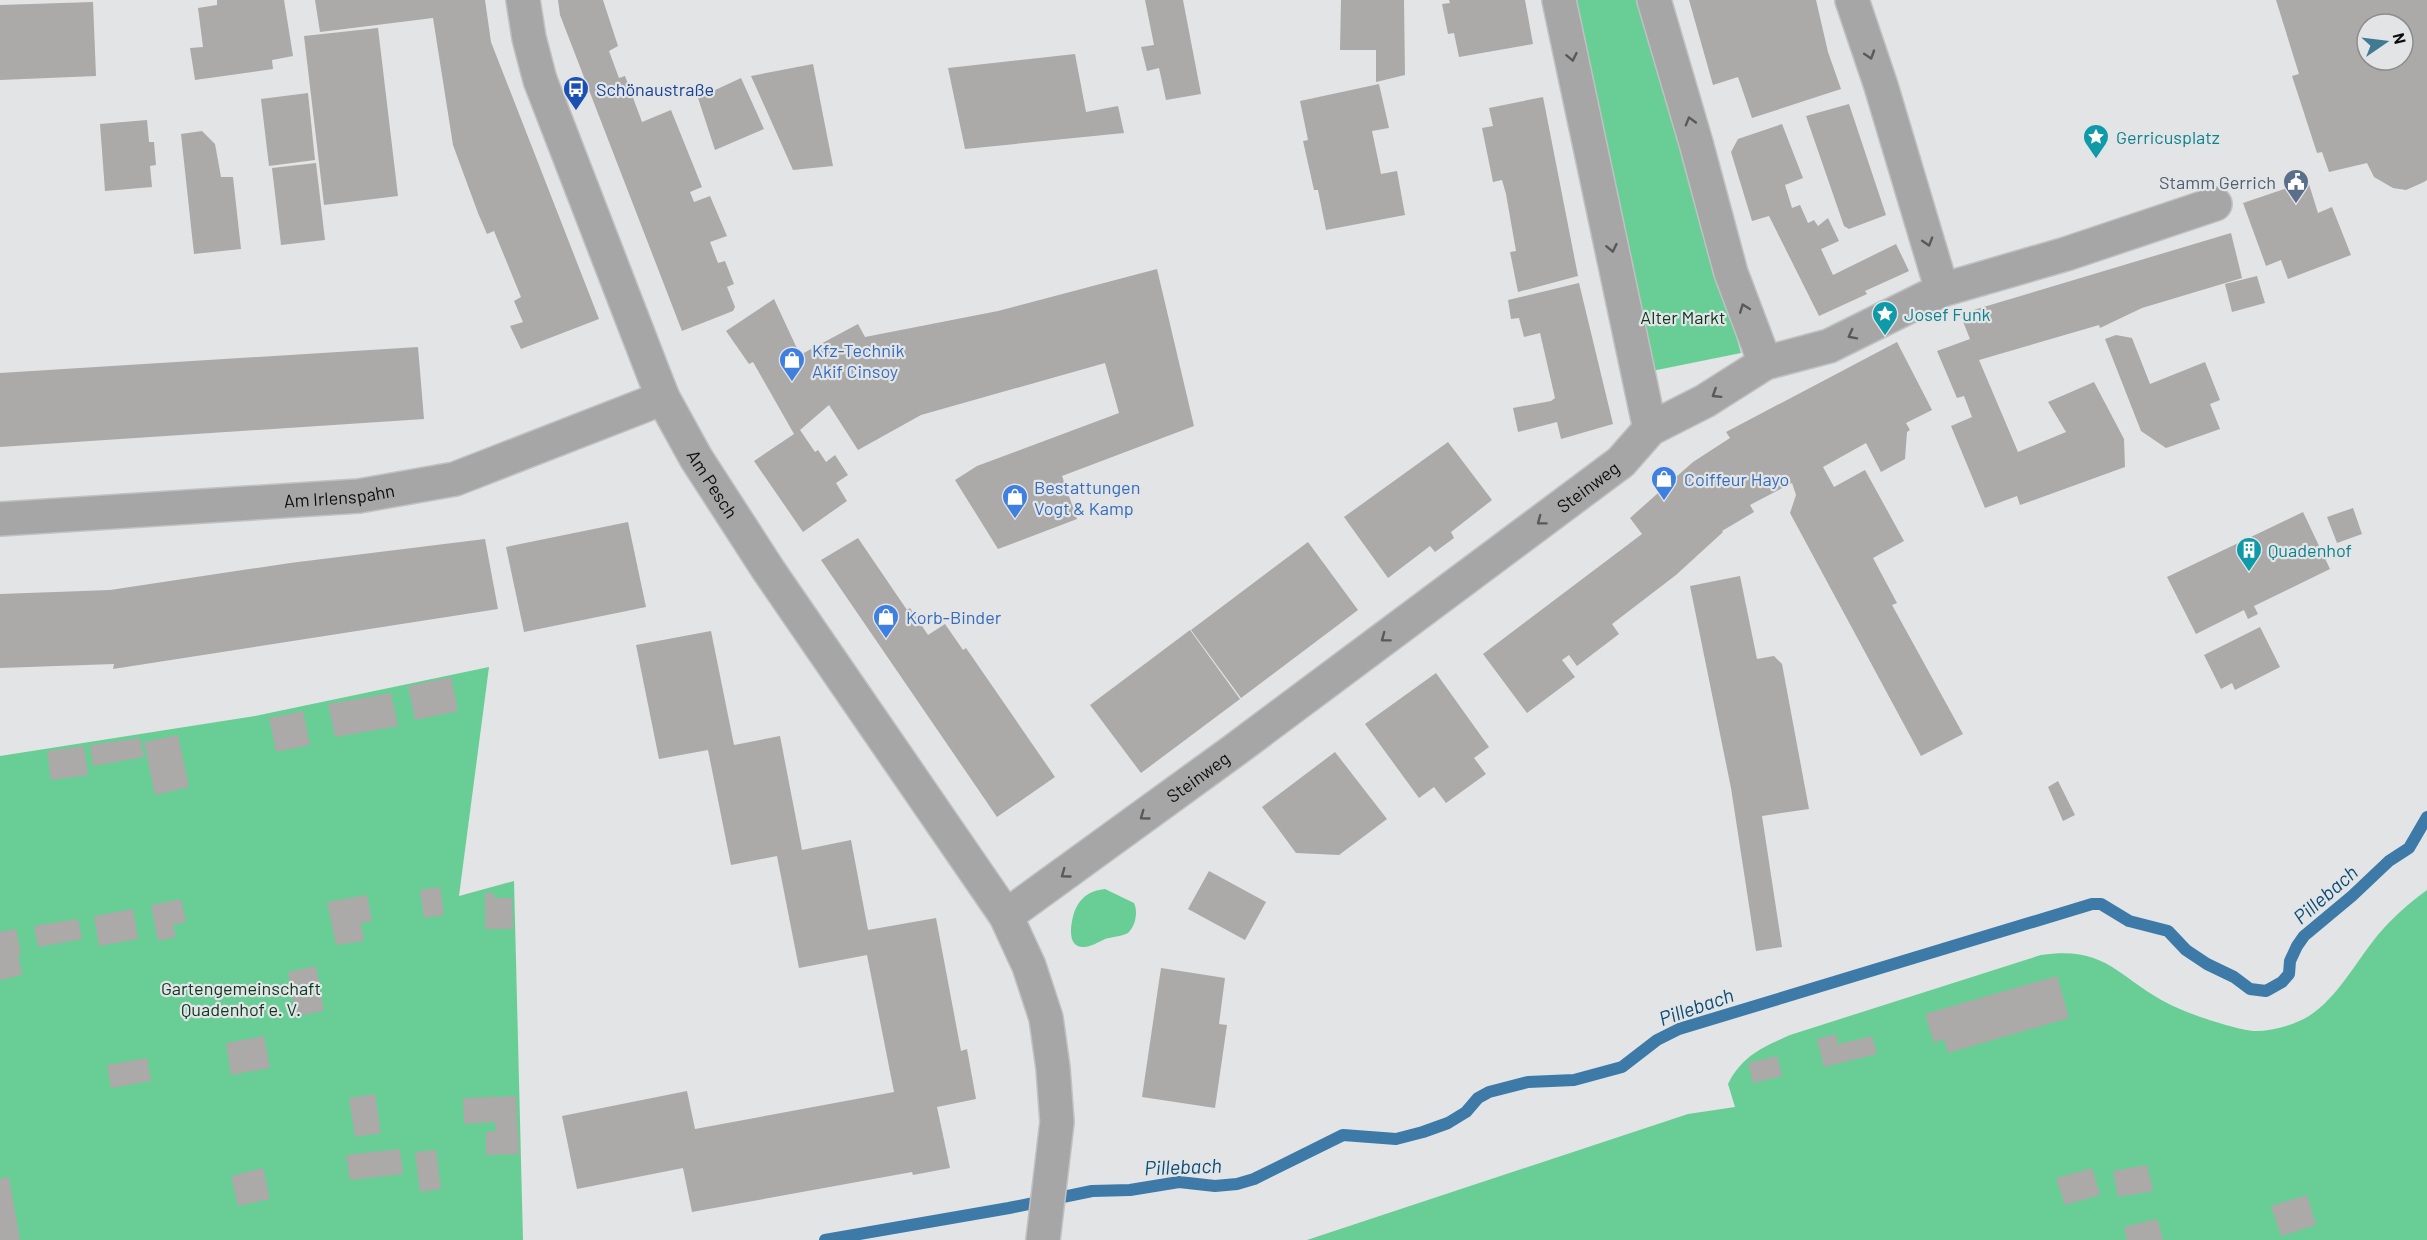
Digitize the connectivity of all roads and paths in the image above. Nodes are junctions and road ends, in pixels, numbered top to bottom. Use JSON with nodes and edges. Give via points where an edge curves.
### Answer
{"nodes":[{"id":1,"x":523,"y":0,"type":"edge"},
{"id":2,"x":1559,"y":0,"type":"edge"},
{"id":3,"x":1654,"y":0,"type":"edge"},
{"id":4,"x":1852,"y":0,"type":"edge"},
{"id":5,"x":2215,"y":204,"type":"dead end"},
{"id":6,"x":1942,"y":290,"type":"junction"},
{"id":7,"x":1765,"y":363,"type":"junction"},
{"id":8,"x":663,"y":398,"type":"junction"},
{"id":9,"x":1650,"y":429,"type":"junction"},
{"id":10,"x":0,"y":519,"type":"edge"},
{"id":11,"x":1006,"y":916,"type":"junction"},
{"id":12,"x":1043,"y":1240,"type":"edge"}],
"edges":[{"from":1,"to":8,"type":"street","name":"Am Pesch","via":[[540,80]]},
{"from":2,"to":9,"type":"street","one_way":true},
{"from":7,"to":3,"type":"street","one_way":true,"via":[[1731,273]]},
{"from":4,"to":6,"type":"street","one_way":true},
{"from":5,"to":6,"type":"street"},
{"from":6,"to":7,"type":"street","one_way":true,"via":[[1829,346]]},
{"from":7,"to":9,"type":"street","one_way":true,"via":[[1705,401]]},
{"from":8,"to":10,"type":"street","name":"Am Irlenspahn","via":[[454,479],[359,496]]},
{"from":8,"to":11,"type":"street","name":"Am Pesch","via":[[696,458],[769,572]]},
{"from":9,"to":11,"type":"street","name":"Steinweg","one_way":true,"via":[[1621,462]]},
{"from":11,"to":12,"type":"street","via":[[1029,966],[1046,1018],[1053,1068],[1057,1122]]}]}
